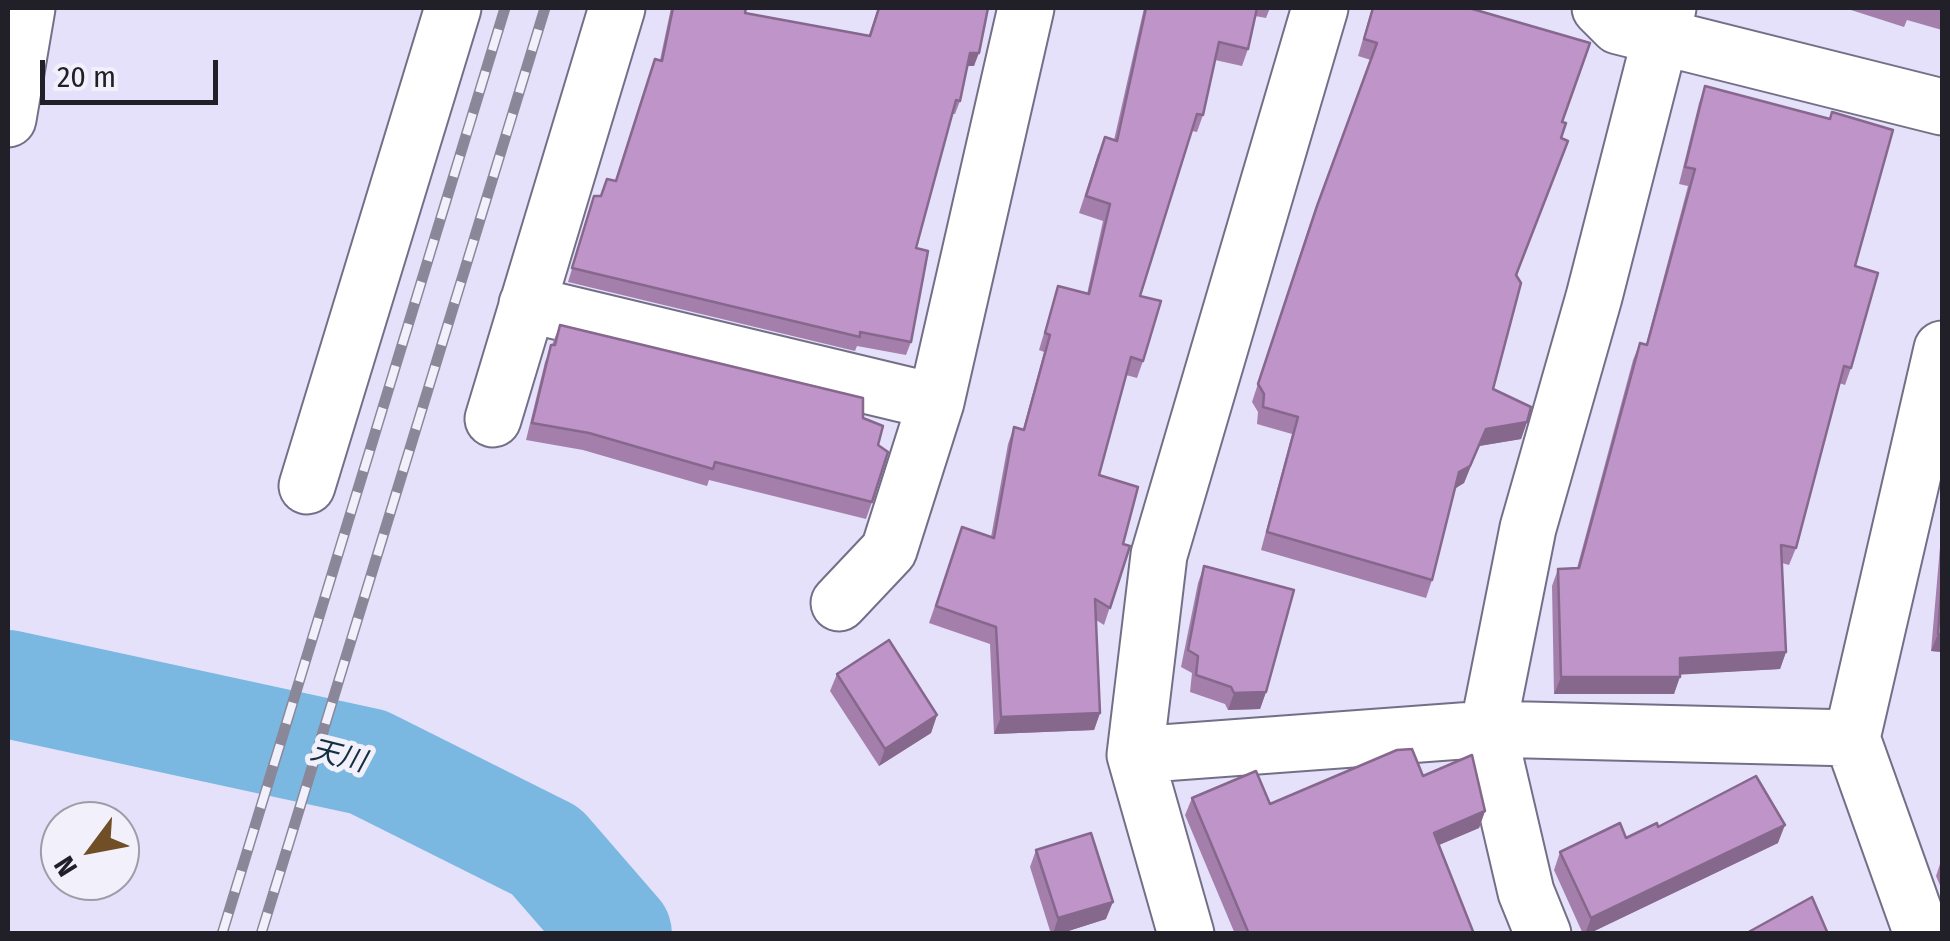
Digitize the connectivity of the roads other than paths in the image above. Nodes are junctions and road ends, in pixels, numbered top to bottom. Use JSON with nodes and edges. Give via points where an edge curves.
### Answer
{"nodes":[{"id":1,"x":27,"y":8,"type":"edge"},
{"id":2,"x":453,"y":8,"type":"edge"},
{"id":3,"x":617,"y":8,"type":"edge"},
{"id":4,"x":1026,"y":8,"type":"edge"},
{"id":5,"x":1320,"y":8,"type":"edge"},
{"id":6,"x":1600,"y":8,"type":"edge"},
{"id":7,"x":1664,"y":22,"type":"edge"},
{"id":8,"x":9,"y":104,"type":"edge"},
{"id":9,"x":1942,"y":107,"type":"edge"},
{"id":10,"x":527,"y":304,"type":"junction"},
{"id":11,"x":1942,"y":349,"type":"edge"},
{"id":12,"x":936,"y":402,"type":"junction"},
{"id":13,"x":494,"y":419,"type":"dead end"},
{"id":14,"x":307,"y":486,"type":"dead end"},
{"id":15,"x":839,"y":602,"type":"dead end"},
{"id":16,"x":1488,"y":729,"type":"junction"},
{"id":17,"x":1852,"y":738,"type":"junction"},
{"id":18,"x":1135,"y":755,"type":"junction"},
{"id":19,"x":1186,"y":934,"type":"edge"},
{"id":20,"x":1543,"y":934,"type":"edge"},
{"id":21,"x":1922,"y":934,"type":"edge"}],
"edges":[{"from":1,"to":8,"type":"street"},
{"from":2,"to":14,"type":"street"},
{"from":3,"to":10,"type":"street"},
{"from":4,"to":12,"type":"street"},
{"from":5,"to":18,"type":"street","via":[[1160,554]]},
{"from":6,"to":7,"type":"street","via":[[1618,26]]},
{"from":7,"to":9,"type":"street"},
{"from":7,"to":16,"type":"street","via":[[1528,528]]},
{"from":10,"to":12,"type":"street"},
{"from":10,"to":13,"type":"street"},
{"from":11,"to":17,"type":"street"},
{"from":12,"to":15,"type":"street","via":[[889,550]]},
{"from":16,"to":17,"type":"street"},
{"from":16,"to":18,"type":"street"},
{"from":16,"to":20,"type":"street","via":[[1526,892]]},
{"from":17,"to":21,"type":"street"},
{"from":18,"to":19,"type":"street"}]}
